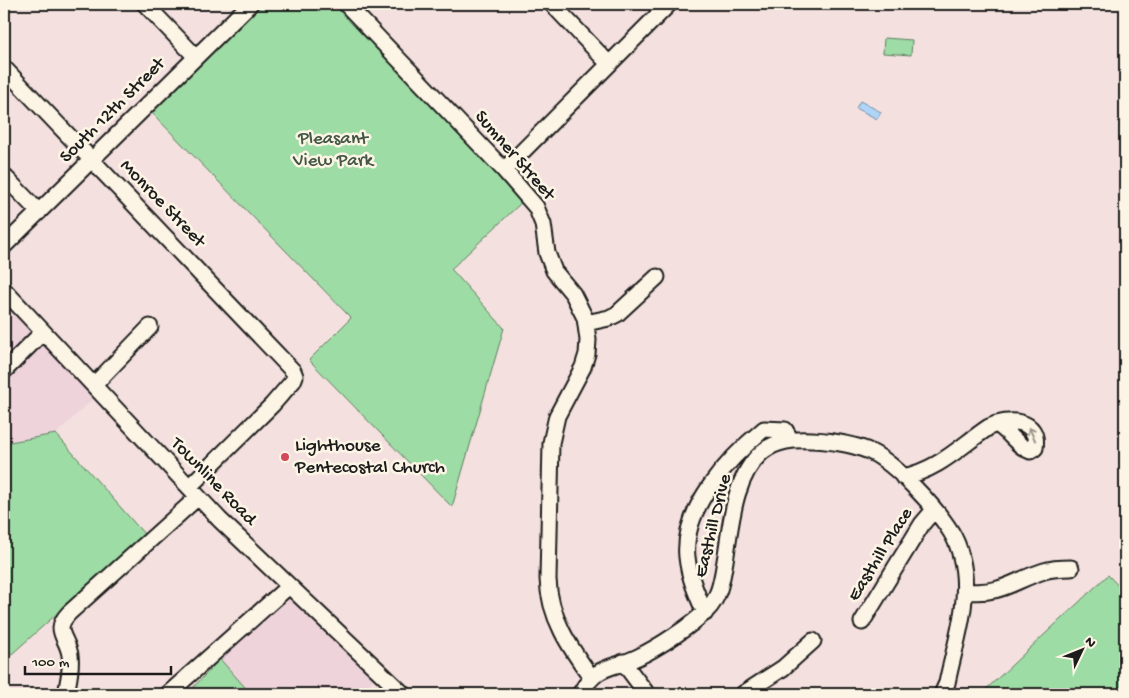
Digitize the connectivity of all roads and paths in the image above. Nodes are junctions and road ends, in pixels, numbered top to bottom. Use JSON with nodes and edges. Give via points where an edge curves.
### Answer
{"nodes":[{"id":1,"x":145,"y":4,"type":"edge"},
{"id":2,"x":250,"y":4,"type":"edge"},
{"id":3,"x":346,"y":4,"type":"edge"},
{"id":4,"x":552,"y":4,"type":"edge"},
{"id":5,"x":668,"y":5,"type":"edge"},
{"id":6,"x":196,"y":57,"type":"junction"},
{"id":7,"x":609,"y":64,"type":"junction"},
{"id":8,"x":4,"y":68,"type":"edge"},
{"id":9,"x":92,"y":160,"type":"junction"},
{"id":10,"x":504,"y":170,"type":"junction"},
{"id":11,"x":4,"y":176,"type":"edge"},
{"id":12,"x":39,"y":212,"type":"junction"},
{"id":13,"x":4,"y":246,"type":"edge"},
{"id":14,"x":657,"y":277,"type":"dead end"},
{"id":15,"x":4,"y":290,"type":"edge"},
{"id":16,"x":586,"y":323,"type":"junction"},
{"id":17,"x":150,"y":327,"type":"dead end"},
{"id":18,"x":43,"y":332,"type":"junction"},
{"id":19,"x":4,"y":371,"type":"edge"},
{"id":20,"x":94,"y":385,"type":"junction"},
{"id":21,"x":996,"y":424,"type":"dead end"},
{"id":22,"x":791,"y":440,"type":"junction"},
{"id":23,"x":903,"y":477,"type":"junction"},
{"id":24,"x":193,"y":492,"type":"junction"},
{"id":25,"x":934,"y":510,"type":"junction"},
{"id":26,"x":1071,"y":568,"type":"dead end"},
{"id":27,"x":289,"y":586,"type":"junction"},
{"id":28,"x":965,"y":591,"type":"junction"},
{"id":29,"x":705,"y":612,"type":"junction"},
{"id":30,"x":862,"y":622,"type":"dead end"},
{"id":31,"x":813,"y":641,"type":"dead end"},
{"id":32,"x":623,"y":662,"type":"junction"},
{"id":33,"x":592,"y":678,"type":"junction"},
{"id":34,"x":66,"y":694,"type":"edge"},
{"id":35,"x":168,"y":694,"type":"edge"},
{"id":36,"x":403,"y":694,"type":"edge"},
{"id":37,"x":580,"y":694,"type":"edge"},
{"id":38,"x":647,"y":694,"type":"edge"},
{"id":39,"x":743,"y":694,"type":"edge"},
{"id":40,"x":942,"y":694,"type":"edge"}],
"edges":[{"from":1,"to":6,"type":"street"},
{"from":2,"to":6,"type":"street","name":"South 12th Street"},
{"from":3,"to":10,"type":"street","name":"Sumner Street"},
{"from":4,"to":7,"type":"street"},
{"from":5,"to":7,"type":"street"},
{"from":6,"to":9,"type":"street","name":"South 12th Street"},
{"from":7,"to":10,"type":"street"},
{"from":8,"to":9,"type":"street","name":"Monroe Street"},
{"from":9,"to":12,"type":"street","name":"South 12th Street"},
{"from":9,"to":24,"type":"street","name":"Monroe Street","via":[[291,368],[295,376]]},
{"from":10,"to":16,"type":"street","name":"Sumner Street","via":[[539,213],[549,261],[579,304]]},
{"from":11,"to":12,"type":"street"},
{"from":12,"to":13,"type":"street","name":"South 12th Street"},
{"from":14,"to":16,"type":"street","via":[[617,314]]},
{"from":15,"to":18,"type":"street","name":"Townline Road"},
{"from":16,"to":33,"type":"street","name":"Sumner Street","via":[[588,340],[583,367],[557,416],[551,443],[548,579],[549,596],[557,620]]},
{"from":17,"to":20,"type":"street"},
{"from":18,"to":19,"type":"street"},
{"from":18,"to":20,"type":"street","name":"Townline Road"},
{"from":20,"to":24,"type":"street","name":"Townline Road"},
{"from":21,"to":23,"type":"street","name":"Easthill Place","via":[[940,463]]},
{"from":22,"to":23,"type":"street","name":"Easthill Drive","via":[[816,440],[858,448],[880,457]]},
{"from":22,"to":29,"type":"street","name":"Easthill Drive","via":[[777,443],[763,452],[744,478],[719,589],[715,601]]},
{"from":22,"to":29,"type":"street","via":[[785,430],[764,429],[714,480],[695,514],[688,533],[687,557],[691,580]]},
{"from":23,"to":25,"type":"street","name":"Easthill Drive"},
{"from":24,"to":27,"type":"street","name":"Townline Road"},
{"from":24,"to":34,"type":"street","via":[[62,621],[60,630],[70,654]]},
{"from":25,"to":28,"type":"street","name":"Easthill Drive","via":[[958,546]]},
{"from":25,"to":30,"type":"street","name":"Easthill Place","via":[[922,524]]},
{"from":26,"to":28,"type":"street","via":[[1032,575],[997,591]]},
{"from":27,"to":35,"type":"street"},
{"from":27,"to":36,"type":"street","name":"Townline Road"},
{"from":28,"to":40,"type":"street","name":"Easthill Drive"},
{"from":29,"to":32,"type":"street","name":"Easthill Drive","via":[[643,654]]},
{"from":31,"to":39,"type":"street","via":[[783,668]]},
{"from":32,"to":33,"type":"street","name":"Easthill Drive","via":[[605,668]]},
{"from":32,"to":38,"type":"street"},
{"from":33,"to":37,"type":"street","name":"Easthill Drive"}]}
